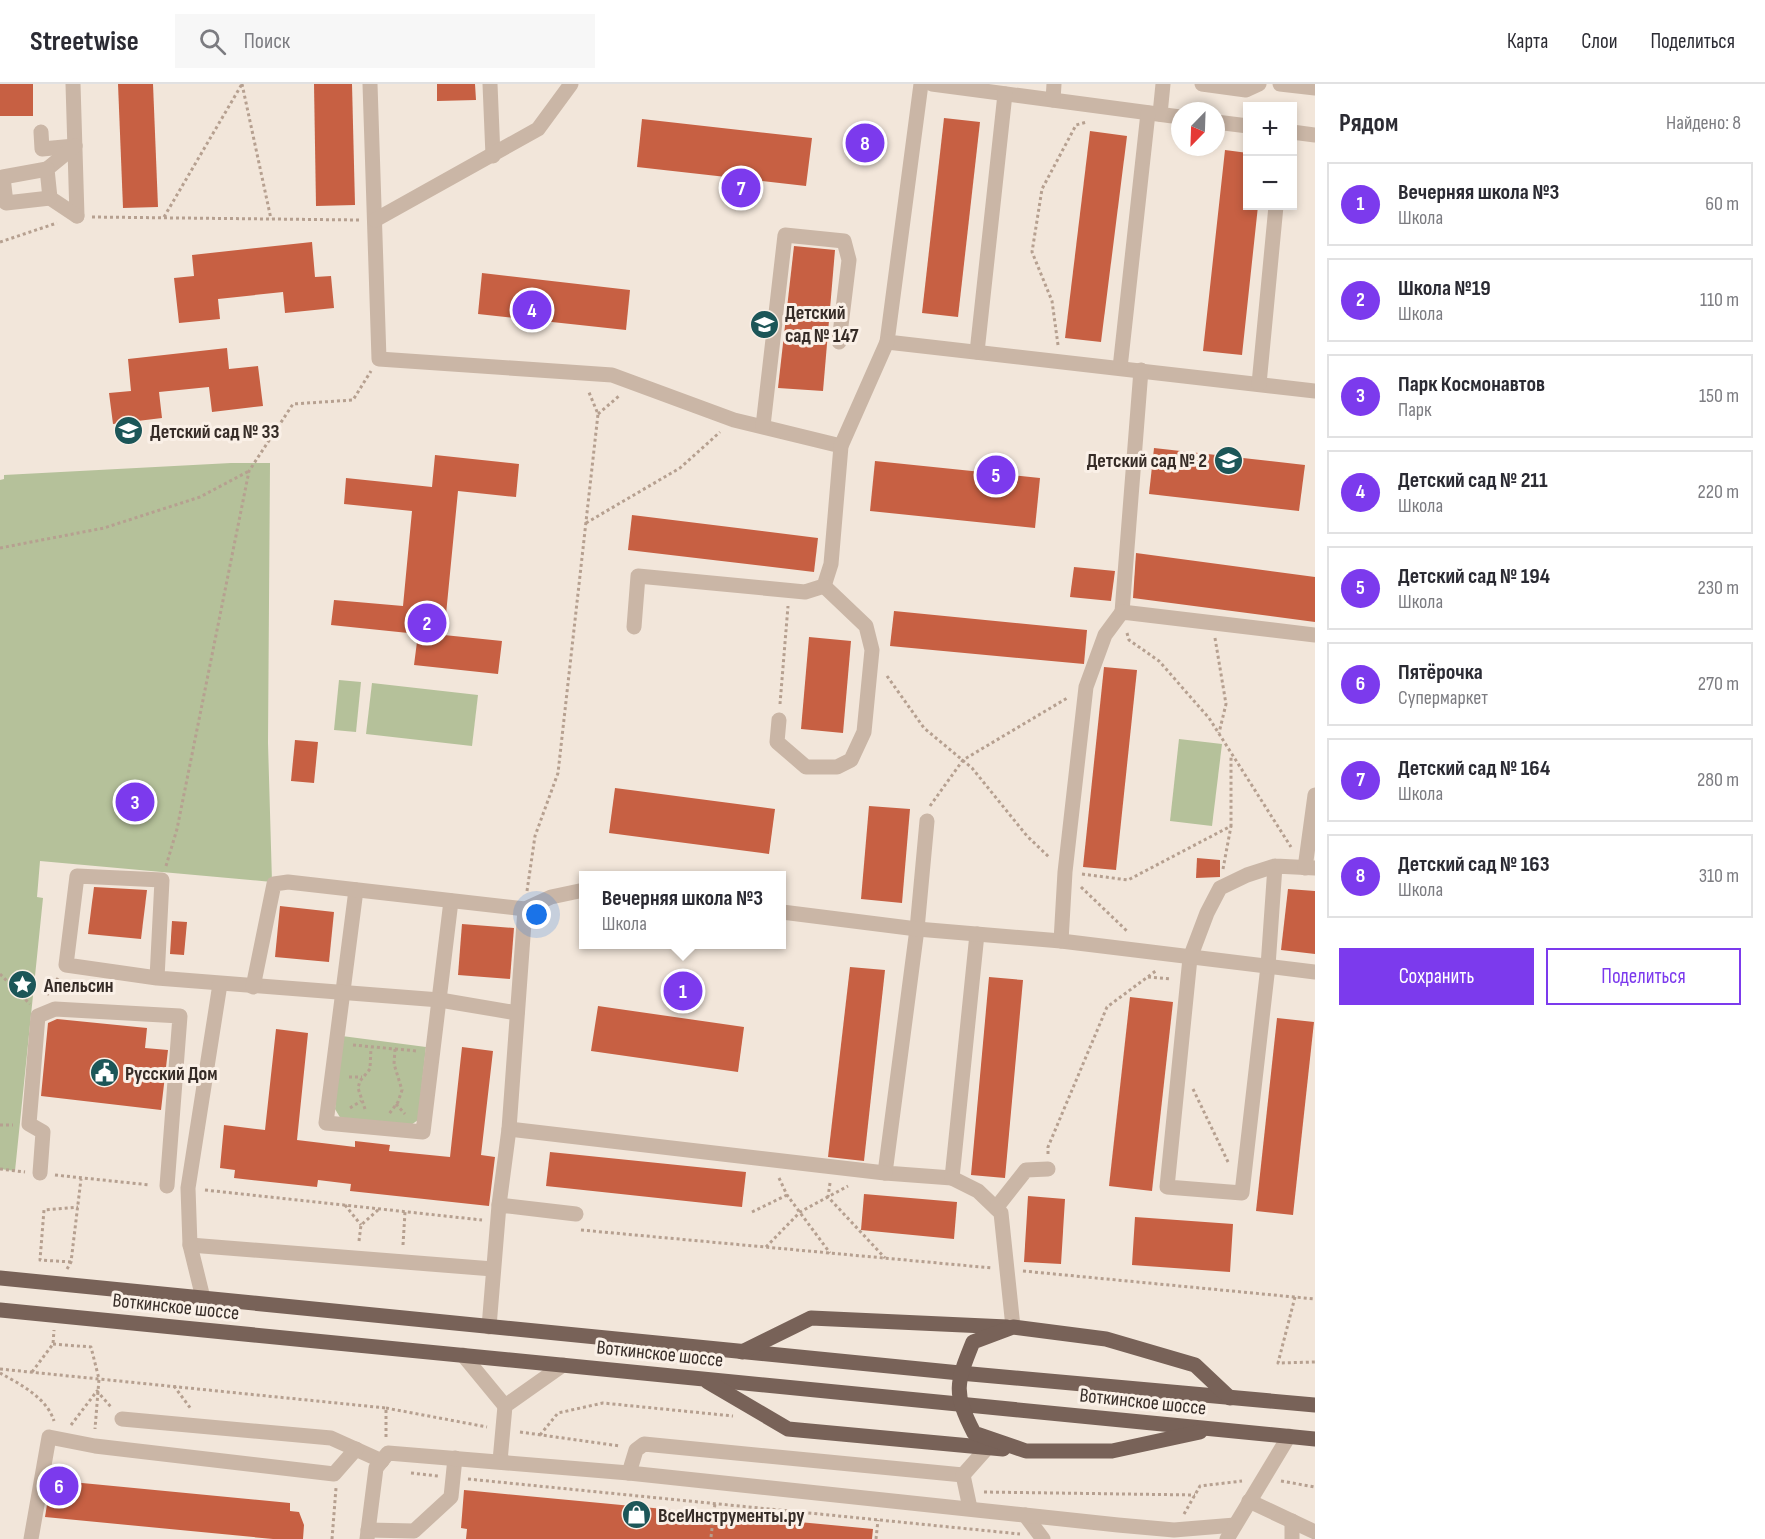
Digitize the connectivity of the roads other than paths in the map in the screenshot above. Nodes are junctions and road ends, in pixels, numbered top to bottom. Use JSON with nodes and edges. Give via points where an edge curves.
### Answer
{"nodes":[{"id":1,"x":73,"y":84,"type":"edge"},
{"id":2,"x":370,"y":84,"type":"edge"},
{"id":3,"x":490,"y":84,"type":"edge"},
{"id":4,"x":571,"y":84,"type":"edge"},
{"id":5,"x":921,"y":84,"type":"edge"},
{"id":6,"x":932,"y":84,"type":"edge"},
{"id":7,"x":1054,"y":84,"type":"edge"},
{"id":8,"x":1163,"y":84,"type":"edge"},
{"id":9,"x":1202,"y":84,"type":"edge"},
{"id":10,"x":1259,"y":84,"type":"edge"},
{"id":11,"x":1280,"y":84,"type":"edge"},
{"id":12,"x":971,"y":87,"type":"edge"},
{"id":13,"x":1315,"y":88,"type":"edge"},
{"id":14,"x":1005,"y":94,"type":"junction"},
{"id":15,"x":1053,"y":100,"type":"junction"},
{"id":16,"x":1154,"y":114,"type":"junction"},
{"id":17,"x":1171,"y":116,"type":"edge"},
{"id":18,"x":1225,"y":123,"type":"edge"},
{"id":19,"x":1243,"y":125,"type":"edge"},
{"id":20,"x":41,"y":132,"type":"dead end"},
{"id":21,"x":1297,"y":133,"type":"edge"},
{"id":22,"x":1315,"y":135,"type":"edge"},
{"id":23,"x":75,"y":146,"type":"junction"},
{"id":24,"x":493,"y":156,"type":"junction"},
{"id":25,"x":47,"y":169,"type":"junction"},
{"id":26,"x":50,"y":198,"type":"junction"},
{"id":27,"x":1276,"y":210,"type":"edge"},
{"id":28,"x":375,"y":220,"type":"junction"},
{"id":29,"x":839,"y":342,"type":"dead end"},
{"id":30,"x":887,"y":342,"type":"junction"},
{"id":31,"x":977,"y":352,"type":"junction"},
{"id":32,"x":1120,"y":368,"type":"junction"},
{"id":33,"x":1141,"y":370,"type":"junction"},
{"id":34,"x":1259,"y":384,"type":"junction"},
{"id":35,"x":1315,"y":391,"type":"edge"},
{"id":36,"x":763,"y":426,"type":"junction"},
{"id":37,"x":841,"y":446,"type":"junction"},
{"id":38,"x":824,"y":586,"type":"junction"},
{"id":39,"x":1122,"y":612,"type":"junction"},
{"id":40,"x":634,"y":627,"type":"dead end"},
{"id":41,"x":1315,"y":635,"type":"edge"},
{"id":42,"x":779,"y":720,"type":"road end"},
{"id":43,"x":1315,"y":795,"type":"edge"},
{"id":44,"x":927,"y":821,"type":"road end"},
{"id":45,"x":1275,"y":866,"type":"junction"},
{"id":46,"x":1310,"y":868,"type":"edge"},
{"id":47,"x":356,"y":890,"type":"junction"},
{"id":48,"x":579,"y":891,"type":"edge"},
{"id":49,"x":450,"y":901,"type":"junction"},
{"id":50,"x":525,"y":909,"type":"junction"},
{"id":51,"x":786,"y":913,"type":"edge"},
{"id":52,"x":917,"y":929,"type":"junction"},
{"id":53,"x":977,"y":934,"type":"junction"},
{"id":54,"x":1061,"y":941,"type":"junction"},
{"id":55,"x":1190,"y":958,"type":"junction"},
{"id":56,"x":1268,"y":966,"type":"junction"},
{"id":57,"x":1315,"y":972,"type":"edge"},
{"id":58,"x":157,"y":978,"type":"junction"},
{"id":59,"x":220,"y":984,"type":"junction"},
{"id":60,"x":253,"y":987,"type":"junction"},
{"id":61,"x":342,"y":994,"type":"junction"},
{"id":62,"x":440,"y":1000,"type":"junction"},
{"id":63,"x":517,"y":1013,"type":"junction"},
{"id":64,"x":509,"y":1129,"type":"junction"},
{"id":65,"x":1048,"y":1169,"type":"road end"},
{"id":66,"x":879,"y":1172,"type":"junction"},
{"id":67,"x":40,"y":1173,"type":"road end"},
{"id":68,"x":952,"y":1178,"type":"junction"},
{"id":69,"x":167,"y":1186,"type":"road end"},
{"id":70,"x":499,"y":1205,"type":"junction"},
{"id":71,"x":996,"y":1208,"type":"junction"},
{"id":72,"x":577,"y":1222,"type":"road end"},
{"id":73,"x":190,"y":1245,"type":"junction"},
{"id":74,"x":493,"y":1269,"type":"junction"},
{"id":75,"x":0,"y":1278,"type":"edge"},
{"id":76,"x":203,"y":1298,"type":"junction"},
{"id":77,"x":0,"y":1310,"type":"edge"},
{"id":78,"x":489,"y":1327,"type":"junction"},
{"id":79,"x":1013,"y":1327,"type":"junction"},
{"id":80,"x":741,"y":1352,"type":"junction"},
{"id":81,"x":463,"y":1355,"type":"junction"},
{"id":82,"x":563,"y":1365,"type":"junction"},
{"id":83,"x":960,"y":1373,"type":"junction"},
{"id":84,"x":703,"y":1378,"type":"junction"},
{"id":85,"x":1230,"y":1398,"type":"junction"},
{"id":86,"x":959,"y":1404,"type":"junction"},
{"id":87,"x":1315,"y":1405,"type":"edge"},
{"id":88,"x":505,"y":1406,"type":"junction"},
{"id":89,"x":122,"y":1419,"type":"road end"},
{"id":90,"x":1216,"y":1429,"type":"junction"},
{"id":91,"x":1289,"y":1436,"type":"junction"},
{"id":92,"x":1315,"y":1439,"type":"edge"},
{"id":93,"x":987,"y":1448,"type":"junction"},
{"id":94,"x":356,"y":1449,"type":"junction"},
{"id":95,"x":1026,"y":1451,"type":"junction"},
{"id":96,"x":385,"y":1457,"type":"junction"},
{"id":97,"x":455,"y":1458,"type":"junction"},
{"id":98,"x":500,"y":1461,"type":"junction"},
{"id":99,"x":628,"y":1473,"type":"junction"},
{"id":100,"x":963,"y":1475,"type":"junction"},
{"id":101,"x":1249,"y":1502,"type":"junction"},
{"id":102,"x":970,"y":1508,"type":"junction"},
{"id":103,"x":1025,"y":1515,"type":"junction"},
{"id":104,"x":1292,"y":1521,"type":"junction"},
{"id":105,"x":1235,"y":1525,"type":"junction"},
{"id":106,"x":1115,"y":1532,"type":"edge"},
{"id":107,"x":1315,"y":1532,"type":"edge"},
{"id":108,"x":367,"y":1535,"type":"edge"},
{"id":109,"x":1042,"y":1538,"type":"edge"},
{"id":110,"x":31,"y":1539,"type":"edge"},
{"id":111,"x":1227,"y":1539,"type":"edge"},
{"id":112,"x":1292,"y":1539,"type":"edge"}],
"edges":[{"from":1,"to":23,"type":"street"},
{"from":2,"to":28,"type":"street"},
{"from":3,"to":24,"type":"street"},
{"from":4,"to":24,"type":"street","via":[[538,129]]},
{"from":5,"to":30,"type":"street"},
{"from":6,"to":12,"type":"street"},
{"from":7,"to":15,"type":"street"},
{"from":8,"to":16,"type":"street"},
{"from":9,"to":10,"type":"street","via":[[1246,90]]},
{"from":11,"to":13,"type":"street"},
{"from":12,"to":14,"type":"street"},
{"from":14,"to":15,"type":"street"},
{"from":14,"to":31,"type":"street"},
{"from":15,"to":16,"type":"street"},
{"from":16,"to":17,"type":"street"},
{"from":16,"to":32,"type":"street"},
{"from":18,"to":19,"type":"street"},
{"from":20,"to":23,"type":"street","via":[[42,149]]},
{"from":21,"to":22,"type":"street"},
{"from":23,"to":25,"type":"street"},
{"from":23,"to":26,"type":"street","via":[[76,216]]},
{"from":24,"to":28,"type":"street"},
{"from":25,"to":26,"type":"street"},
{"from":25,"to":26,"type":"street","via":[[3,177],[6,203]]},
{"from":27,"to":34,"type":"street"},
{"from":28,"to":36,"type":"street","via":[[379,359],[612,375],[734,420]]},
{"from":29,"to":36,"type":"street","via":[[849,260],[844,241],[785,235]]},
{"from":30,"to":31,"type":"street"},
{"from":30,"to":37,"type":"street"},
{"from":31,"to":32,"type":"street"},
{"from":32,"to":33,"type":"street"},
{"from":33,"to":34,"type":"street"},
{"from":33,"to":39,"type":"street"},
{"from":34,"to":35,"type":"street"},
{"from":36,"to":37,"type":"street"},
{"from":37,"to":38,"type":"street","via":[[831,564]]},
{"from":38,"to":40,"type":"street","via":[[805,592],[638,576]]},
{"from":38,"to":42,"type":"street","via":[[866,626],[872,655],[864,732],[851,760],[837,767],[806,767],[777,742]]},
{"from":39,"to":41,"type":"street"},
{"from":39,"to":54,"type":"street","via":[[1105,635],[1086,687]]},
{"from":43,"to":46,"type":"street"},
{"from":44,"to":52,"type":"street"},
{"from":45,"to":46,"type":"street"},
{"from":45,"to":55,"type":"street","via":[[1220,888]]},
{"from":45,"to":56,"type":"street"},
{"from":47,"to":49,"type":"street"},
{"from":47,"to":60,"type":"street","via":[[288,882],[274,884]]},
{"from":47,"to":61,"type":"street"},
{"from":48,"to":50,"type":"street","via":[[551,897]]},
{"from":49,"to":50,"type":"street"},
{"from":49,"to":62,"type":"street"},
{"from":50,"to":63,"type":"street"},
{"from":51,"to":52,"type":"street"},
{"from":52,"to":53,"type":"street"},
{"from":52,"to":66,"type":"street"},
{"from":53,"to":54,"type":"street"},
{"from":53,"to":68,"type":"street"},
{"from":54,"to":55,"type":"street"},
{"from":55,"to":56,"type":"street"},
{"from":55,"to":56,"type":"street","via":[[1167,1187],[1242,1193]]},
{"from":56,"to":57,"type":"street"},
{"from":58,"to":58,"type":"street","via":[[162,880],[77,876],[66,965]]},
{"from":58,"to":59,"type":"street"},
{"from":59,"to":60,"type":"street"},
{"from":59,"to":73,"type":"street","via":[[188,1188]]},
{"from":60,"to":61,"type":"street"},
{"from":61,"to":62,"type":"street"},
{"from":61,"to":62,"type":"street","via":[[326,1123],[386,1131],[423,1132]]},
{"from":62,"to":63,"type":"street"},
{"from":63,"to":64,"type":"street"},
{"from":64,"to":66,"type":"street"},
{"from":64,"to":70,"type":"street"},
{"from":65,"to":71,"type":"street","via":[[1026,1170]]},
{"from":66,"to":68,"type":"street"},
{"from":67,"to":69,"type":"street","via":[[43,1132],[29,1124],[38,1016],[55,1010],[180,1016]]},
{"from":68,"to":71,"type":"street","via":[[978,1191]]},
{"from":70,"to":72,"type":"street"},
{"from":70,"to":74,"type":"street"},
{"from":71,"to":79,"type":"street","via":[[1001,1213]]},
{"from":73,"to":74,"type":"street"},
{"from":73,"to":76,"type":"street"},
{"from":74,"to":78,"type":"street"},
{"from":75,"to":76,"type":"main road","name":"Воткинское шоссе"},
{"from":76,"to":78,"type":"main road","name":"Воткинское шоссе"},
{"from":77,"to":81,"type":"main road","name":"Воткинское шоссе"},
{"from":78,"to":80,"type":"main road","name":"Воткинское шоссе"},
{"from":79,"to":80,"type":"main road","via":[[812,1318]]},
{"from":79,"to":83,"type":"main road","via":[[973,1342]]},
{"from":79,"to":85,"type":"main road","via":[[1106,1339],[1195,1365]]},
{"from":80,"to":83,"type":"main road","name":"Воткинское шоссе"},
{"from":81,"to":82,"type":"main road","name":"Воткинское шоссе"},
{"from":81,"to":88,"type":"street"},
{"from":82,"to":84,"type":"main road","name":"Воткинское шоссе"},
{"from":82,"to":88,"type":"street"},
{"from":83,"to":85,"type":"main road","name":"Воткинское шоссе"},
{"from":83,"to":86,"type":"main road"},
{"from":84,"to":86,"type":"main road","name":"Воткинское шоссе"},
{"from":84,"to":93,"type":"main road","via":[[788,1429]]},
{"from":85,"to":87,"type":"main road","name":"Воткинское шоссе"},
{"from":86,"to":90,"type":"main road","name":"Воткинское шоссе"},
{"from":86,"to":95,"type":"main road","via":[[974,1433]]},
{"from":88,"to":98,"type":"street"},
{"from":89,"to":94,"type":"street","via":[[331,1438]]},
{"from":90,"to":91,"type":"main road","name":"Воткинское шоссе"},
{"from":90,"to":95,"type":"main road","via":[[1112,1451]]},
{"from":91,"to":92,"type":"main road","name":"Воткинское шоссе"},
{"from":91,"to":101,"type":"street"},
{"from":93,"to":95,"type":"main road"},
{"from":93,"to":100,"type":"street"},
{"from":94,"to":96,"type":"street"},
{"from":94,"to":110,"type":"street","via":[[334,1474],[95,1446],[49,1437]]},
{"from":96,"to":97,"type":"street"},
{"from":96,"to":108,"type":"street","via":[[376,1468]]},
{"from":97,"to":98,"type":"street"},
{"from":97,"to":108,"type":"street","via":[[451,1497],[414,1531]]},
{"from":98,"to":99,"type":"street"},
{"from":99,"to":100,"type":"street","via":[[636,1450],[644,1444]]},
{"from":99,"to":102,"type":"street"},
{"from":100,"to":102,"type":"street"},
{"from":101,"to":104,"type":"street"},
{"from":101,"to":105,"type":"street"},
{"from":102,"to":103,"type":"street"},
{"from":103,"to":106,"type":"street"},
{"from":103,"to":109,"type":"street"},
{"from":104,"to":107,"type":"street"},
{"from":104,"to":112,"type":"street"},
{"from":105,"to":106,"type":"street"},
{"from":105,"to":111,"type":"street"}]}
